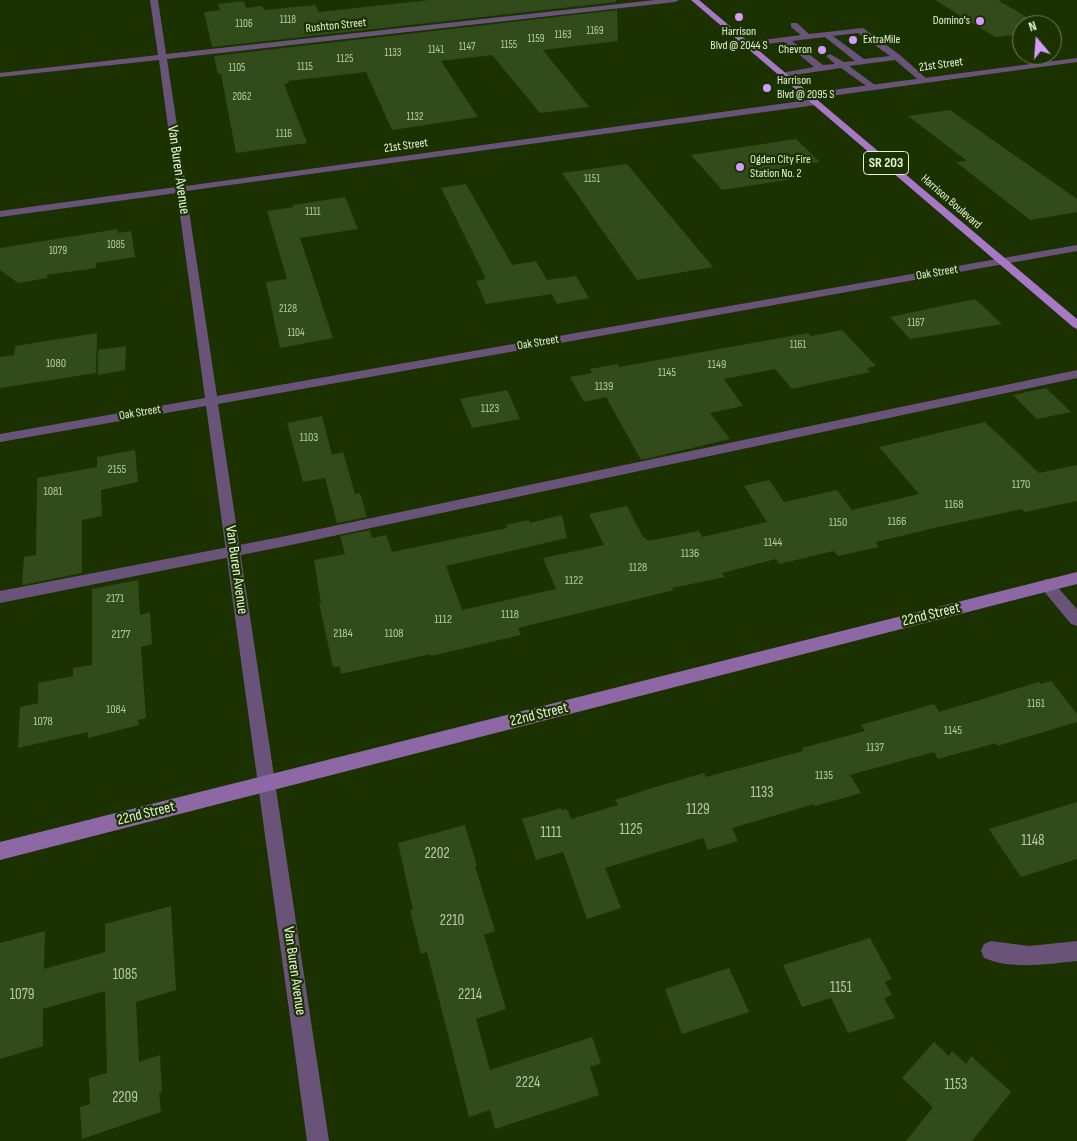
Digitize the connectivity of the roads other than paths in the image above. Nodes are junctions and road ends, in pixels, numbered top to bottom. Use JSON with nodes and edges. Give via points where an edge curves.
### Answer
{"nodes":[{"id":1,"x":154,"y":0,"type":"edge"},
{"id":2,"x":675,"y":0,"type":"edge"},
{"id":3,"x":696,"y":0,"type":"edge"},
{"id":4,"x":794,"y":24,"type":"dead end"},
{"id":5,"x":826,"y":35,"type":"junction"},
{"id":6,"x":807,"y":37,"type":"junction"},
{"id":7,"x":786,"y":40,"type":"junction"},
{"id":8,"x":748,"y":44,"type":"junction"},
{"id":9,"x":814,"y":44,"type":"dead end"},
{"id":10,"x":162,"y":56,"type":"junction"},
{"id":11,"x":830,"y":56,"type":"dead end"},
{"id":12,"x":897,"y":57,"type":"junction"},
{"id":13,"x":1077,"y":60,"type":"edge"},
{"id":14,"x":862,"y":62,"type":"junction"},
{"id":15,"x":842,"y":65,"type":"junction"},
{"id":16,"x":821,"y":68,"type":"junction"},
{"id":17,"x":0,"y":75,"type":"edge"},
{"id":18,"x":784,"y":75,"type":"junction"},
{"id":19,"x":924,"y":80,"type":"junction"},
{"id":20,"x":872,"y":87,"type":"junction"},
{"id":21,"x":812,"y":99,"type":"junction"},
{"id":22,"x":181,"y":190,"type":"junction"},
{"id":23,"x":0,"y":214,"type":"edge"},
{"id":24,"x":1077,"y":248,"type":"edge"},
{"id":25,"x":1001,"y":262,"type":"junction"},
{"id":26,"x":1077,"y":325,"type":"edge"},
{"id":27,"x":1077,"y":374,"type":"edge"},
{"id":28,"x":211,"y":400,"type":"junction"},
{"id":29,"x":0,"y":438,"type":"edge"},
{"id":30,"x":233,"y":551,"type":"junction"},
{"id":31,"x":1077,"y":578,"type":"edge"},
{"id":32,"x":1047,"y":585,"type":"junction"},
{"id":33,"x":0,"y":597,"type":"edge"},
{"id":34,"x":1077,"y":620,"type":"edge"},
{"id":35,"x":267,"y":784,"type":"junction"},
{"id":36,"x":0,"y":851,"type":"edge"},
{"id":37,"x":1077,"y":950,"type":"edge"},
{"id":38,"x":990,"y":951,"type":"dead end"},
{"id":39,"x":318,"y":1141,"type":"edge"}],
"edges":[{"from":1,"to":10,"type":"street","name":"Van Buren Avenue"},
{"from":2,"to":10,"type":"street","name":"Rushton Street"},
{"from":3,"to":8,"type":"main road","name":"Harrison Boulevard","number":"SR 203"},
{"from":4,"to":6,"type":"street"},
{"from":5,"to":6,"type":"street"},
{"from":5,"to":12,"type":"street","via":[[860,30]]},
{"from":5,"to":14,"type":"street"},
{"from":6,"to":7,"type":"street"},
{"from":6,"to":9,"type":"street"},
{"from":7,"to":8,"type":"street"},
{"from":7,"to":16,"type":"street"},
{"from":8,"to":18,"type":"main road","name":"Harrison Boulevard","number":"SR 203"},
{"from":10,"to":17,"type":"street","name":"Rushton Street"},
{"from":10,"to":22,"type":"street","name":"Van Buren Avenue"},
{"from":11,"to":15,"type":"street"},
{"from":12,"to":14,"type":"street"},
{"from":12,"to":19,"type":"street"},
{"from":13,"to":19,"type":"street","name":"21st Street"},
{"from":14,"to":15,"type":"street"},
{"from":15,"to":16,"type":"street"},
{"from":15,"to":20,"type":"street"},
{"from":16,"to":18,"type":"street"},
{"from":18,"to":21,"type":"main road","name":"Harrison Boulevard","number":"SR 203"},
{"from":19,"to":20,"type":"street","name":"21st Street"},
{"from":20,"to":21,"type":"street","name":"21st Street"},
{"from":21,"to":22,"type":"street","name":"21st Street"},
{"from":21,"to":25,"type":"main road","name":"Harrison Boulevard","number":"SR 203"},
{"from":22,"to":23,"type":"street","name":"21st Street"},
{"from":22,"to":28,"type":"street","name":"Van Buren Avenue"},
{"from":24,"to":25,"type":"street","name":"Oak Street"},
{"from":25,"to":26,"type":"main road","name":"Harrison Boulevard","number":"SR 203"},
{"from":25,"to":28,"type":"street","name":"Oak Street"},
{"from":27,"to":30,"type":"street"},
{"from":28,"to":29,"type":"street","name":"Oak Street"},
{"from":28,"to":30,"type":"street","name":"Van Buren Avenue"},
{"from":30,"to":33,"type":"street"},
{"from":30,"to":35,"type":"street","name":"Van Buren Avenue"},
{"from":31,"to":32,"type":"street","name":"22nd Street"},
{"from":32,"to":34,"type":"street"},
{"from":32,"to":35,"type":"street","name":"22nd Street"},
{"from":35,"to":36,"type":"street","name":"22nd Street"},
{"from":35,"to":39,"type":"street","name":"Van Buren Avenue"},
{"from":37,"to":38,"type":"street","via":[[1029,956]]}]}
